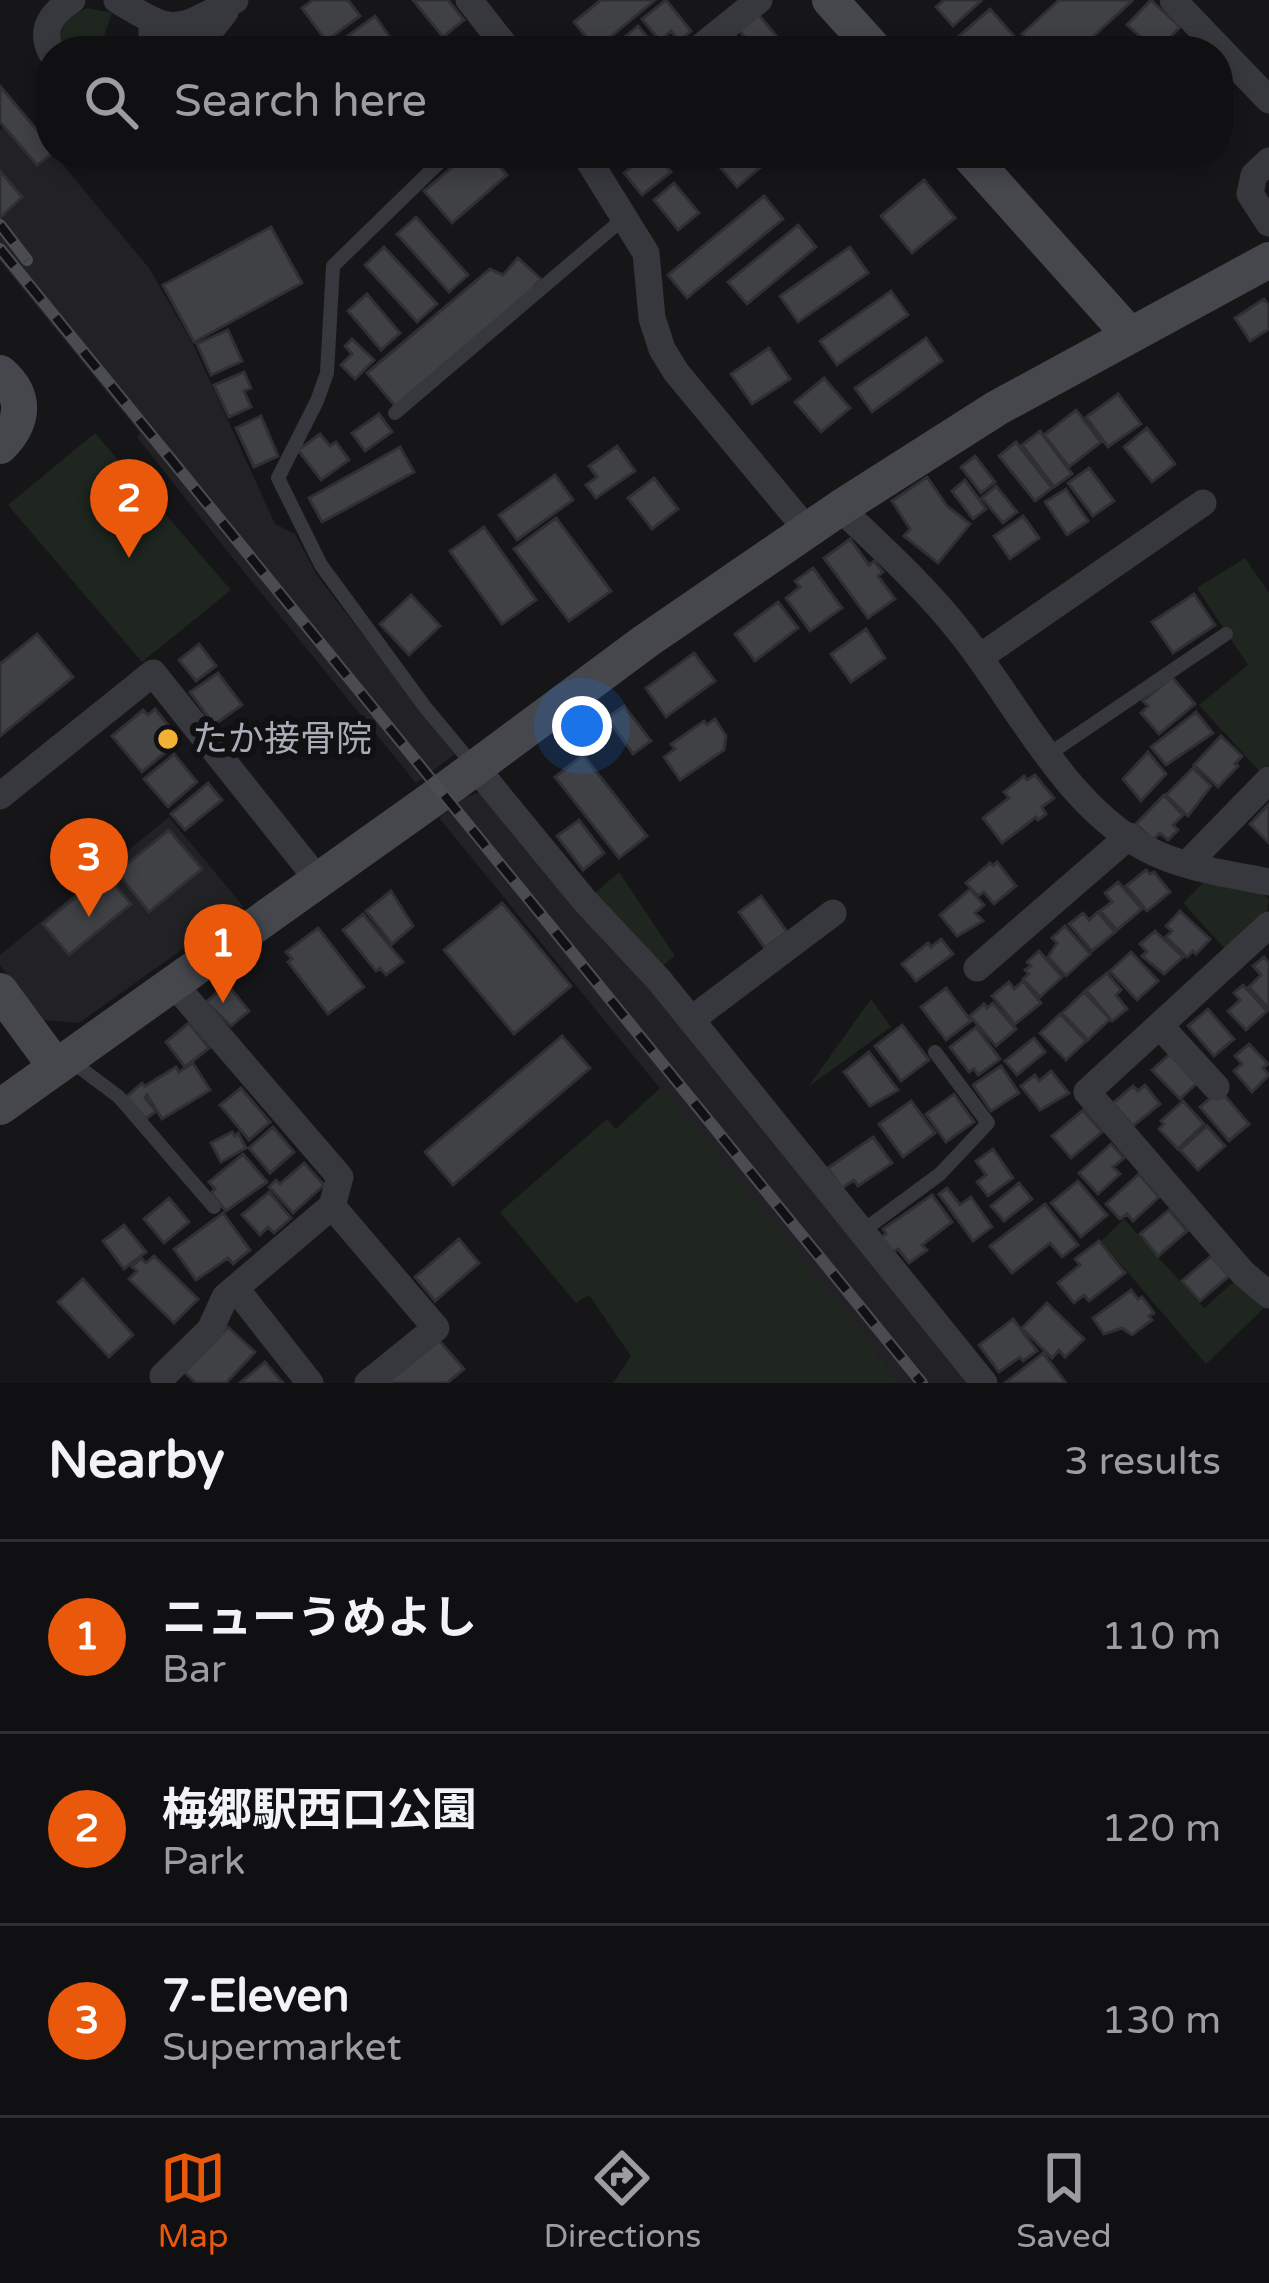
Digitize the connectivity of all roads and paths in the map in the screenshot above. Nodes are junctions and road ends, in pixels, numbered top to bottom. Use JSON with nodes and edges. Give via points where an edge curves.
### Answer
{"nodes":[{"id":1,"x":72,"y":0,"type":"edge"},
{"id":2,"x":118,"y":0,"type":"edge"},
{"id":3,"x":235,"y":0,"type":"edge"},
{"id":4,"x":469,"y":0,"type":"edge"},
{"id":5,"x":759,"y":0,"type":"edge"},
{"id":6,"x":830,"y":0,"type":"edge"},
{"id":7,"x":1174,"y":0,"type":"edge"},
{"id":8,"x":152,"y":22,"type":"junction"},
{"id":9,"x":46,"y":36,"type":"edge"},
{"id":10,"x":152,"y":36,"type":"edge"},
{"id":11,"x":206,"y":36,"type":"edge"},
{"id":12,"x":497,"y":36,"type":"edge"},
{"id":13,"x":715,"y":36,"type":"edge"},
{"id":14,"x":862,"y":36,"type":"edge"},
{"id":15,"x":1194,"y":36,"type":"edge"},
{"id":16,"x":1233,"y":71,"type":"edge"},
{"id":17,"x":1269,"y":100,"type":"edge"},
{"id":18,"x":1269,"y":161,"type":"edge"},
{"id":19,"x":434,"y":168,"type":"edge"},
{"id":20,"x":594,"y":168,"type":"edge"},
{"id":21,"x":980,"y":168,"type":"edge"},
{"id":22,"x":626,"y":216,"type":"junction"},
{"id":23,"x":1269,"y":223,"type":"edge"},
{"id":24,"x":1269,"y":260,"type":"edge"},
{"id":25,"x":1130,"y":335,"type":"junction"},
{"id":26,"x":0,"y":373,"type":"edge"},
{"id":27,"x":395,"y":413,"type":"dead end"},
{"id":28,"x":0,"y":446,"type":"edge"},
{"id":29,"x":1203,"y":503,"type":"dead end"},
{"id":30,"x":840,"y":508,"type":"junction"},
{"id":31,"x":808,"y":531,"type":"junction"},
{"id":32,"x":1226,"y":634,"type":"dead end"},
{"id":33,"x":980,"y":657,"type":"junction"},
{"id":34,"x":1049,"y":754,"type":"junction"},
{"id":35,"x":475,"y":767,"type":"junction"},
{"id":36,"x":1269,"y":780,"type":"edge"},
{"id":37,"x":0,"y":796,"type":"edge"},
{"id":38,"x":1129,"y":836,"type":"junction"},
{"id":39,"x":1188,"y":863,"type":"junction"},
{"id":40,"x":319,"y":880,"type":"junction"},
{"id":41,"x":1269,"y":882,"type":"edge"},
{"id":42,"x":833,"y":913,"type":"dead end"},
{"id":43,"x":1269,"y":925,"type":"edge"},
{"id":44,"x":977,"y":968,"type":"dead end"},
{"id":45,"x":172,"y":983,"type":"junction"},
{"id":46,"x":0,"y":991,"type":"edge"},
{"id":47,"x":692,"y":1019,"type":"junction"},
{"id":48,"x":1160,"y":1026,"type":"junction"},
{"id":49,"x":934,"y":1052,"type":"dead end"},
{"id":50,"x":62,"y":1062,"type":"junction"},
{"id":51,"x":1216,"y":1087,"type":"dead end"},
{"id":52,"x":0,"y":1107,"type":"edge"},
{"id":53,"x":332,"y":1206,"type":"junction"},
{"id":54,"x":214,"y":1207,"type":"dead end"},
{"id":55,"x":864,"y":1230,"type":"junction"},
{"id":56,"x":236,"y":1288,"type":"junction"},
{"id":57,"x":1269,"y":1295,"type":"edge"},
{"id":58,"x":163,"y":1376,"type":"dead end"},
{"id":59,"x":310,"y":1383,"type":"edge"},
{"id":60,"x":368,"y":1383,"type":"edge"},
{"id":61,"x":984,"y":1383,"type":"edge"}],
"edges":[{"from":1,"to":9,"type":"street"},
{"from":2,"to":8,"type":"street"},
{"from":3,"to":8,"type":"street","via":[[184,26]]},
{"from":3,"to":11,"type":"street"},
{"from":4,"to":12,"type":"street"},
{"from":5,"to":13,"type":"street"},
{"from":6,"to":14,"type":"street"},
{"from":7,"to":15,"type":"street"},
{"from":8,"to":10,"type":"street"},
{"from":16,"to":17,"type":"street"},
{"from":18,"to":23,"type":"street","via":[[1254,175],[1250,194]]},
{"from":19,"to":35,"type":"lane","via":[[333,266],[327,373],[278,478],[321,565]]},
{"from":20,"to":22,"type":"street"},
{"from":21,"to":25,"type":"street"},
{"from":22,"to":27,"type":"lane"},
{"from":22,"to":31,"type":"street","via":[[646,254],[662,349]]},
{"from":24,"to":25,"type":"street"},
{"from":25,"to":30,"type":"street"},
{"from":26,"to":28,"type":"street","via":[[21,404]]},
{"from":29,"to":33,"type":"street"},
{"from":30,"to":31,"type":"street"},
{"from":30,"to":33,"type":"street"},
{"from":31,"to":35,"type":"street"},
{"from":32,"to":34,"type":"lane"},
{"from":33,"to":34,"type":"street"},
{"from":34,"to":38,"type":"street","via":[[1093,808]]},
{"from":35,"to":40,"type":"street"},
{"from":35,"to":47,"type":"street"},
{"from":36,"to":39,"type":"street"},
{"from":37,"to":40,"type":"street","via":[[153,674]]},
{"from":38,"to":39,"type":"street"},
{"from":38,"to":44,"type":"street"},
{"from":39,"to":41,"type":"street"},
{"from":40,"to":45,"type":"street"},
{"from":42,"to":47,"type":"street"},
{"from":43,"to":48,"type":"street"},
{"from":45,"to":50,"type":"street"},
{"from":45,"to":53,"type":"street","via":[[340,1177]]},
{"from":46,"to":50,"type":"street"},
{"from":47,"to":55,"type":"street"},
{"from":48,"to":51,"type":"street"},
{"from":48,"to":57,"type":"street","via":[[1087,1092]]},
{"from":49,"to":55,"type":"lane","via":[[988,1124],[940,1174]]},
{"from":50,"to":52,"type":"street"},
{"from":50,"to":54,"type":"lane","via":[[119,1097]]},
{"from":53,"to":56,"type":"street"},
{"from":53,"to":60,"type":"street","via":[[436,1328]]},
{"from":55,"to":61,"type":"street"},
{"from":56,"to":58,"type":"street","via":[[210,1330]]},
{"from":56,"to":59,"type":"street"}]}
